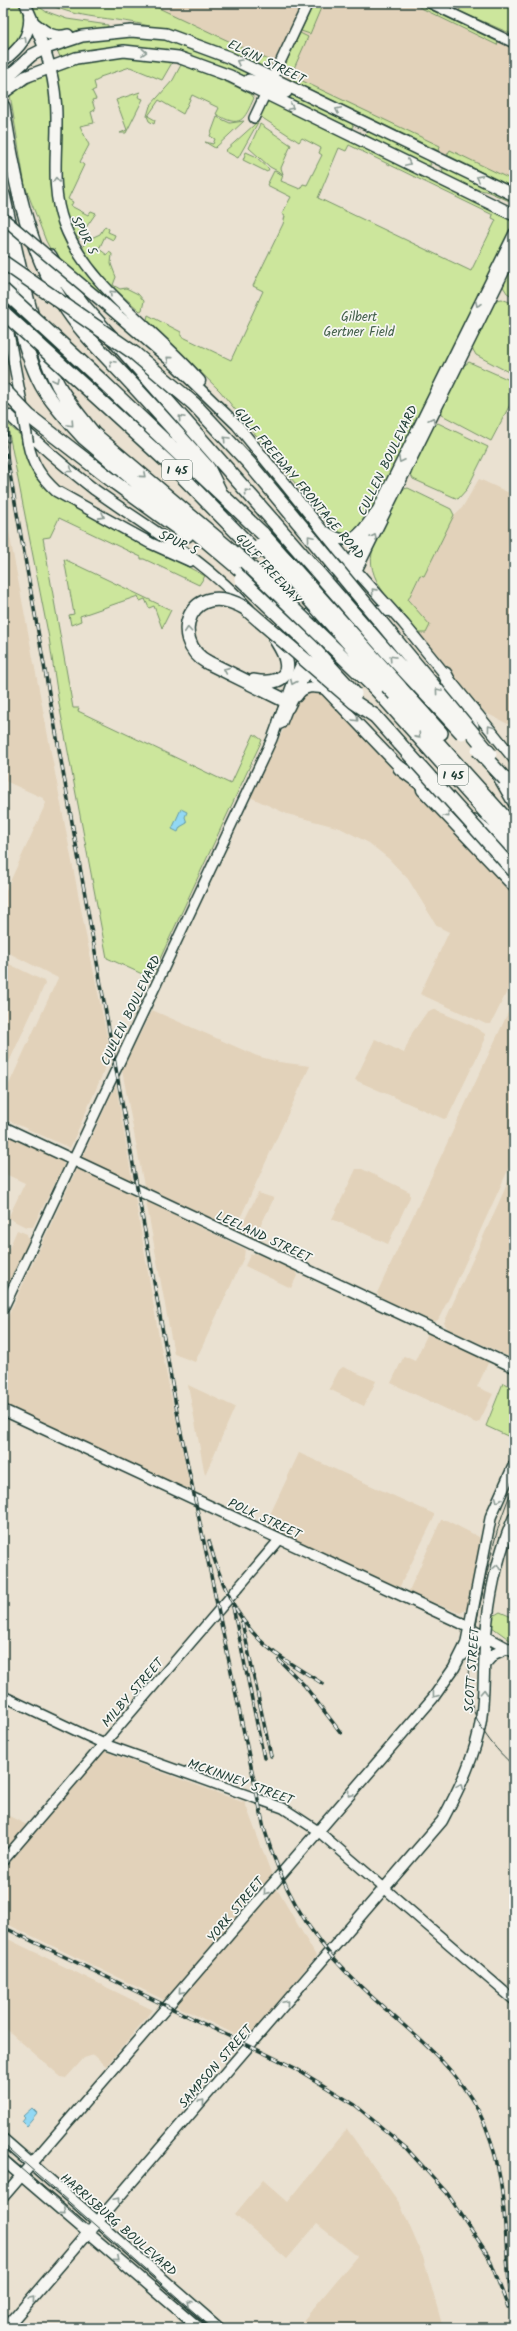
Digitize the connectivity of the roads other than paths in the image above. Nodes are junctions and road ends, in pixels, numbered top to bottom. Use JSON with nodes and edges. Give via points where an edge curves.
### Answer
{"nodes":[{"id":1,"x":308,"y":3,"type":"edge"},
{"id":2,"x":430,"y":3,"type":"edge"},
{"id":3,"x":27,"y":7,"type":"edge"},
{"id":4,"x":35,"y":24,"type":"junction"},
{"id":5,"x":131,"y":31,"type":"junction"},
{"id":6,"x":110,"y":32,"type":"junction"},
{"id":7,"x":514,"y":43,"type":"edge"},
{"id":8,"x":46,"y":48,"type":"junction"},
{"id":9,"x":76,"y":58,"type":"junction"},
{"id":10,"x":3,"y":61,"type":"edge"},
{"id":11,"x":51,"y":67,"type":"junction"},
{"id":12,"x":3,"y":81,"type":"edge"},
{"id":13,"x":268,"y":86,"type":"junction"},
{"id":14,"x":3,"y":93,"type":"edge"},
{"id":15,"x":3,"y":107,"type":"edge"},
{"id":16,"x":254,"y":118,"type":"dead end"},
{"id":17,"x":362,"y":121,"type":"junction"},
{"id":18,"x":354,"y":138,"type":"junction"},
{"id":19,"x":442,"y":160,"type":"junction"},
{"id":20,"x":435,"y":176,"type":"junction"},
{"id":21,"x":18,"y":187,"type":"junction"},
{"id":22,"x":514,"y":195,"type":"edge"},
{"id":23,"x":3,"y":196,"type":"edge"},
{"id":24,"x":514,"y":215,"type":"edge"},
{"id":25,"x":3,"y":218,"type":"edge"},
{"id":26,"x":514,"y":232,"type":"edge"},
{"id":27,"x":3,"y":247,"type":"edge"},
{"id":28,"x":514,"y":252,"type":"edge"},
{"id":29,"x":3,"y":262,"type":"edge"},
{"id":30,"x":3,"y":290,"type":"edge"},
{"id":31,"x":3,"y":303,"type":"edge"},
{"id":32,"x":3,"y":312,"type":"edge"},
{"id":33,"x":98,"y":388,"type":"junction"},
{"id":34,"x":3,"y":389,"type":"edge"},
{"id":35,"x":10,"y":416,"type":"tunnel mouth"},
{"id":36,"x":237,"y":425,"type":"junction"},
{"id":37,"x":219,"y":490,"type":"junction"},
{"id":38,"x":376,"y":512,"type":"junction"},
{"id":39,"x":322,"y":529,"type":"junction"},
{"id":40,"x":332,"y":542,"type":"junction"},
{"id":41,"x":260,"y":543,"type":"junction"},
{"id":42,"x":353,"y":568,"type":"junction"},
{"id":43,"x":212,"y":572,"type":"junction"},
{"id":44,"x":244,"y":572,"type":"junction"},
{"id":45,"x":392,"y":611,"type":"junction"},
{"id":46,"x":273,"y":635,"type":"junction"},
{"id":47,"x":304,"y":667,"type":"junction"},
{"id":48,"x":445,"y":674,"type":"junction"},
{"id":49,"x":244,"y":678,"type":"junction"},
{"id":50,"x":376,"y":689,"type":"junction"},
{"id":51,"x":329,"y":691,"type":"junction"},
{"id":52,"x":395,"y":696,"type":"junction"},
{"id":53,"x":285,"y":700,"type":"junction"},
{"id":54,"x":375,"y":716,"type":"junction"},
{"id":55,"x":282,"y":721,"type":"junction"},
{"id":56,"x":514,"y":759,"type":"edge"},
{"id":57,"x":400,"y":768,"type":"junction"},
{"id":58,"x":510,"y":784,"type":"edge"},
{"id":59,"x":514,"y":801,"type":"edge"},
{"id":60,"x":514,"y":816,"type":"edge"},
{"id":61,"x":514,"y":828,"type":"edge"},
{"id":62,"x":514,"y":844,"type":"edge"},
{"id":63,"x":514,"y":855,"type":"edge"},
{"id":64,"x":514,"y":871,"type":"edge"},
{"id":65,"x":514,"y":887,"type":"edge"},
{"id":66,"x":3,"y":1127,"type":"edge"},
{"id":67,"x":73,"y":1158,"type":"junction"},
{"id":68,"x":3,"y":1309,"type":"edge"},
{"id":69,"x":514,"y":1367,"type":"edge"},
{"id":70,"x":3,"y":1410,"type":"edge"},
{"id":71,"x":514,"y":1465,"type":"edge"},
{"id":72,"x":514,"y":1517,"type":"edge"},
{"id":73,"x":280,"y":1539,"type":"junction"},
{"id":74,"x":468,"y":1627,"type":"junction"},
{"id":75,"x":486,"y":1635,"type":"junction"},
{"id":76,"x":511,"y":1650,"type":"edge"},
{"id":77,"x":457,"y":1663,"type":"junction"},
{"id":78,"x":485,"y":1664,"type":"junction"},
{"id":79,"x":3,"y":1696,"type":"edge"},
{"id":80,"x":104,"y":1744,"type":"junction"},
{"id":81,"x":442,"y":1821,"type":"joint"},
{"id":82,"x":318,"y":1831,"type":"junction"},
{"id":83,"x":3,"y":1861,"type":"edge"},
{"id":84,"x":385,"y":1889,"type":"junction"},
{"id":85,"x":514,"y":2000,"type":"edge"},
{"id":86,"x":3,"y":2139,"type":"edge"},
{"id":87,"x":3,"y":2160,"type":"edge"},
{"id":88,"x":32,"y":2164,"type":"junction"},
{"id":89,"x":22,"y":2176,"type":"junction"},
{"id":90,"x":3,"y":2197,"type":"edge"},
{"id":91,"x":97,"y":2223,"type":"junction"},
{"id":92,"x":87,"y":2234,"type":"junction"},
{"id":93,"x":6,"y":2328,"type":"edge"},
{"id":94,"x":199,"y":2328,"type":"edge"},
{"id":95,"x":219,"y":2328,"type":"edge"}],
"edges":[{"from":1,"to":13,"type":"street"},
{"from":2,"to":7,"type":"street"},
{"from":3,"to":4,"type":"main road","name":"SPUR 5"},
{"from":10,"to":3,"type":"main road","one_way":true,"via":[[14,52],[27,34],[30,23]]},
{"from":4,"to":6,"type":"main road","via":[[56,37],[95,28]]},
{"from":4,"to":8,"type":"main road","name":"SPUR 5"},
{"from":5,"to":6,"type":"main road","name":"ELGIN STREET"},
{"from":5,"to":9,"type":"main road","via":[[131,40],[126,47],[94,50]]},
{"from":13,"to":5,"type":"main road","name":"ELGIN STREET","one_way":true,"via":[[228,57],[166,34]]},
{"from":6,"to":8,"type":"main road","name":"ELGIN STREET","via":[[82,36]]},
{"from":8,"to":11,"type":"main road","name":"SPUR 5"},
{"from":8,"to":12,"type":"main road","name":"ELGIN STREET","via":[[32,55]]},
{"from":9,"to":11,"type":"main road","name":"ELGIN STREET"},
{"from":9,"to":13,"type":"main road","name":"ELGIN STREET","one_way":true,"via":[[124,51],[148,52],[178,57],[230,76]]},
{"from":11,"to":14,"type":"main road","name":"ELGIN STREET","via":[[25,78]]},
{"from":36,"to":11,"type":"main road","name":"SPUR 5","one_way":true,"via":[[178,355],[108,290],[77,253],[63,223],[56,185],[56,105]]},
{"from":13,"to":16,"type":"street"},
{"from":17,"to":13,"type":"main road","name":"ELGIN STREET","one_way":true,"via":[[314,99]]},
{"from":13,"to":18,"type":"main road","name":"ELGIN STREET","one_way":true},
{"from":15,"to":21,"type":"highway"},
{"from":17,"to":18,"type":"main road"},
{"from":17,"to":19,"type":"main road","name":"ELGIN STREET"},
{"from":18,"to":20,"type":"main road","name":"ELGIN STREET","one_way":true},
{"from":19,"to":20,"type":"main road"},
{"from":22,"to":19,"type":"main road","name":"ELGIN STREET","one_way":true},
{"from":20,"to":24,"type":"main road","name":"ELGIN STREET"},
{"from":37,"to":21,"type":"highway","one_way":true,"via":[[208,468],[90,340],[63,303],[37,254]]},
{"from":58,"to":21,"type":"highway","one_way":true,"bridge":true,"via":[[387,652],[83,305],[61,276],[43,245]]},
{"from":23,"to":44,"type":"highway","one_way":true,"via":[[32,314],[44,353],[58,385],[76,413],[94,434]]},
{"from":36,"to":25,"type":"main road","name":"GULF FREEWAY FRONTAGE ROAD","one_way":true,"bridge":true,"via":[[172,362]]},
{"from":26,"to":38,"type":"street","name":"CULLEN BOULEVARD","one_way":true},
{"from":27,"to":44,"type":"highway","one_way":true,"via":[[26,345],[48,395],[84,438]]},
{"from":42,"to":28,"type":"street","name":"CULLEN BOULEVARD","one_way":true},
{"from":58,"to":29,"type":"highway","one_way":true,"bridge":true,"via":[[490,754],[379,620],[249,464],[194,404],[134,353]]},
{"from":30,"to":33,"type":"highway","name":"GULF FREEWAY","number":"I 45","bridge":true},
{"from":31,"to":33,"type":"highway","name":"GULF FREEWAY","number":"I 45"},
{"from":31,"to":43,"type":"main road","name":"SPUR 5","one_way":true,"bridge":true,"via":[[28,443],[37,469],[44,480],[56,491],[150,543]]},
{"from":32,"to":33,"type":"highway","name":"GULF FREEWAY","number":"I 45","bridge":true},
{"from":33,"to":37,"type":"highway","name":"GULF FREEWAY","number":"I 45"},
{"from":33,"to":41,"type":"highway","name":"GULF FREEWAY","number":"I 45","via":[[175,469]]},
{"from":34,"to":44,"type":"highway","bridge":true,"via":[[29,416],[114,482],[189,537]]},
{"from":35,"to":43,"type":"main road","one_way":true,"via":[[42,448],[89,485]]},
{"from":36,"to":39,"type":"main road","name":"GULF FREEWAY FRONTAGE ROAD"},
{"from":37,"to":41,"type":"highway","name":"GULF FREEWAY","number":"I 45"},
{"from":38,"to":39,"type":"main road","via":[[359,535],[352,539],[340,540]]},
{"from":38,"to":42,"type":"street","name":"CULLEN BOULEVARD"},
{"from":39,"to":40,"type":"main road","name":"GULF FREEWAY FRONTAGE ROAD"},
{"from":40,"to":42,"type":"main road","name":"GULF FREEWAY FRONTAGE ROAD"},
{"from":40,"to":46,"type":"main road","via":[[333,561],[312,615],[300,629],[290,635]]},
{"from":41,"to":50,"type":"highway","name":"GULF FREEWAY","number":"I 45","bridge":true},
{"from":41,"to":52,"type":"highway","name":"GULF FREEWAY","number":"I 45","bridge":true},
{"from":45,"to":42,"type":"main road","name":"GULF FREEWAY FRONTAGE ROAD","one_way":true},
{"from":42,"to":47,"type":"street","name":"CULLEN BOULEVARD"},
{"from":43,"to":46,"type":"main road"},
{"from":44,"to":50,"type":"highway","bridge":true},
{"from":44,"to":54,"type":"highway","bridge":true},
{"from":45,"to":48,"type":"main road","name":"GULF FREEWAY FRONTAGE ROAD"},
{"from":45,"to":51,"type":"main road","via":[[365,610],[333,661]]},
{"from":46,"to":47,"type":"main road"},
{"from":46,"to":49,"type":"highway","via":[[287,662],[283,675],[268,684]]},
{"from":47,"to":51,"type":"main road"},
{"from":47,"to":53,"type":"street","name":"CULLEN BOULEVARD","one_way":true},
{"from":47,"to":55,"type":"street","name":"CULLEN BOULEVARD"},
{"from":56,"to":48,"type":"main road","name":"GULF FREEWAY FRONTAGE ROAD","one_way":true},
{"from":48,"to":59,"type":"highway"},
{"from":49,"to":53,"type":"highway"},
{"from":49,"to":54,"type":"highway","one_way":true,"bridge":true,"via":[[207,662],[194,651],[187,626],[190,614],[207,600],[224,598],[245,608],[315,670]]},
{"from":50,"to":52,"type":"highway","name":"GULF FREEWAY","number":"I 45"},
{"from":51,"to":55,"type":"street","via":[[304,689]]},
{"from":51,"to":57,"type":"main road","one_way":true},
{"from":52,"to":60,"type":"highway","name":"GULF FREEWAY","number":"I 45"},
{"from":52,"to":61,"type":"highway","name":"GULF FREEWAY","number":"I 45"},
{"from":52,"to":62,"type":"highway","name":"GULF FREEWAY","number":"I 45","one_way":true},
{"from":53,"to":55,"type":"highway","via":[[288,702]]},
{"from":54,"to":64,"type":"highway","bridge":true},
{"from":55,"to":67,"type":"street","name":"CULLEN BOULEVARD"},
{"from":57,"to":63,"type":"highway","via":[[489,833]]},
{"from":57,"to":65,"type":"main road","one_way":true},
{"from":66,"to":67,"type":"main road","name":"LEELAND STREET"},
{"from":67,"to":68,"type":"street","name":"CULLEN BOULEVARD"},
{"from":67,"to":69,"type":"main road","name":"LEELAND STREET"},
{"from":70,"to":73,"type":"main road","name":"POLK STREET"},
{"from":71,"to":74,"type":"main road","name":"SCOTT STREET","one_way":true,"via":[[491,1516]]},
{"from":75,"to":72,"type":"main road","name":"SCOTT STREET","one_way":true,"via":[[498,1562]]},
{"from":73,"to":74,"type":"main road","name":"POLK STREET"},
{"from":73,"to":80,"type":"street","name":"MILBY STREET"},
{"from":74,"to":75,"type":"main road","name":"POLK STREET"},
{"from":74,"to":77,"type":"main road","name":"YORK STREET","via":[[466,1644]]},
{"from":75,"to":76,"type":"main road","name":"POLK STREET"},
{"from":75,"to":77,"type":"main road"},
{"from":75,"to":78,"type":"main road","name":"SCOTT STREET"},
{"from":76,"to":78,"type":"main road","via":[[494,1654]]},
{"from":77,"to":82,"type":"main road","name":"YORK STREET","one_way":true,"via":[[433,1698]]},
{"from":81,"to":78,"type":"main road","name":"SCOTT STREET","one_way":true,"via":[[462,1782],[478,1738]]},
{"from":79,"to":80,"type":"street","name":"MCKINNEY STREET"},
{"from":80,"to":82,"type":"street","name":"MCKINNEY STREET","via":[[283,1808]]},
{"from":80,"to":83,"type":"street","name":"MILBY STREET"},
{"from":81,"to":84,"type":"main road","name":"SAMPSON STREET"},
{"from":82,"to":84,"type":"street","name":"MCKINNEY STREET"},
{"from":82,"to":88,"type":"main road","name":"YORK STREET","one_way":true},
{"from":84,"to":85,"type":"street","name":"MCKINNEY STREET"},
{"from":91,"to":84,"type":"main road","name":"SAMPSON STREET","one_way":true},
{"from":86,"to":88,"type":"main road","name":"HARRISBURG BOULEVARD"},
{"from":87,"to":89,"type":"main road","name":"HARRISBURG BOULEVARD"},
{"from":88,"to":89,"type":"main road","name":"YORK STREET"},
{"from":88,"to":91,"type":"main road","name":"HARRISBURG BOULEVARD"},
{"from":89,"to":90,"type":"main road","name":"YORK STREET"},
{"from":89,"to":92,"type":"main road","name":"HARRISBURG BOULEVARD","one_way":true},
{"from":91,"to":92,"type":"main road","name":"SAMPSON STREET"},
{"from":95,"to":91,"type":"main road","name":"HARRISBURG BOULEVARD","one_way":true},
{"from":93,"to":92,"type":"main road","name":"SAMPSON STREET","one_way":true},
{"from":92,"to":94,"type":"main road","name":"HARRISBURG BOULEVARD","one_way":true}]}
